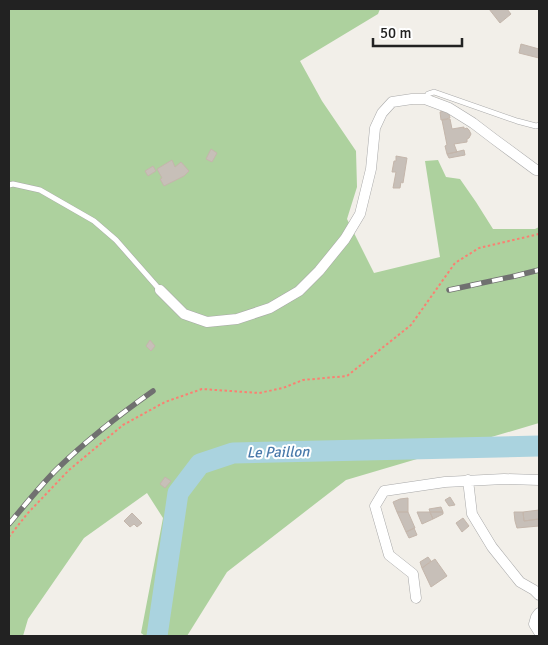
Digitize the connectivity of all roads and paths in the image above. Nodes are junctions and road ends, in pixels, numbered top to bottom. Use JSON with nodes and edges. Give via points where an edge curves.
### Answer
{"nodes":[{"id":1,"x":425,"y":99,"type":"junction"},
{"id":2,"x":539,"y":125,"type":"edge"},
{"id":3,"x":539,"y":170,"type":"edge"},
{"id":4,"x":9,"y":185,"type":"edge"},
{"id":5,"x":539,"y":234,"type":"edge"},
{"id":6,"x":160,"y":290,"type":"joint"},
{"id":7,"x":468,"y":480,"type":"junction"},
{"id":8,"x":539,"y":480,"type":"edge"},
{"id":9,"x":9,"y":537,"type":"edge"},
{"id":10,"x":539,"y":595,"type":"edge"},
{"id":11,"x":416,"y":598,"type":"dead end"},
{"id":12,"x":539,"y":613,"type":"edge"},
{"id":13,"x":539,"y":632,"type":"edge"}],
"edges":[{"from":1,"to":2,"type":"lane","via":[[434,92],[517,121]]},
{"from":1,"to":3,"type":"street","via":[[474,123]]},
{"from":1,"to":6,"type":"street","via":[[392,102],[382,114],[375,128],[371,169],[360,214],[345,240],[299,291],[270,308],[237,319],[206,322],[184,314]]},
{"from":4,"to":6,"type":"lane","via":[[40,190],[94,221],[116,240]]},
{"from":5,"to":9,"type":"path","via":[[479,248],[455,264],[411,325],[347,376],[303,380],[259,393],[202,389],[165,402],[123,425],[69,470]]},
{"from":7,"to":8,"type":"street"},
{"from":7,"to":10,"type":"street","via":[[472,514],[492,547],[520,582]]},
{"from":7,"to":11,"type":"street","via":[[384,491],[375,506],[389,555],[413,574]]},
{"from":12,"to":13,"type":"street","via":[[534,624]]}]}
